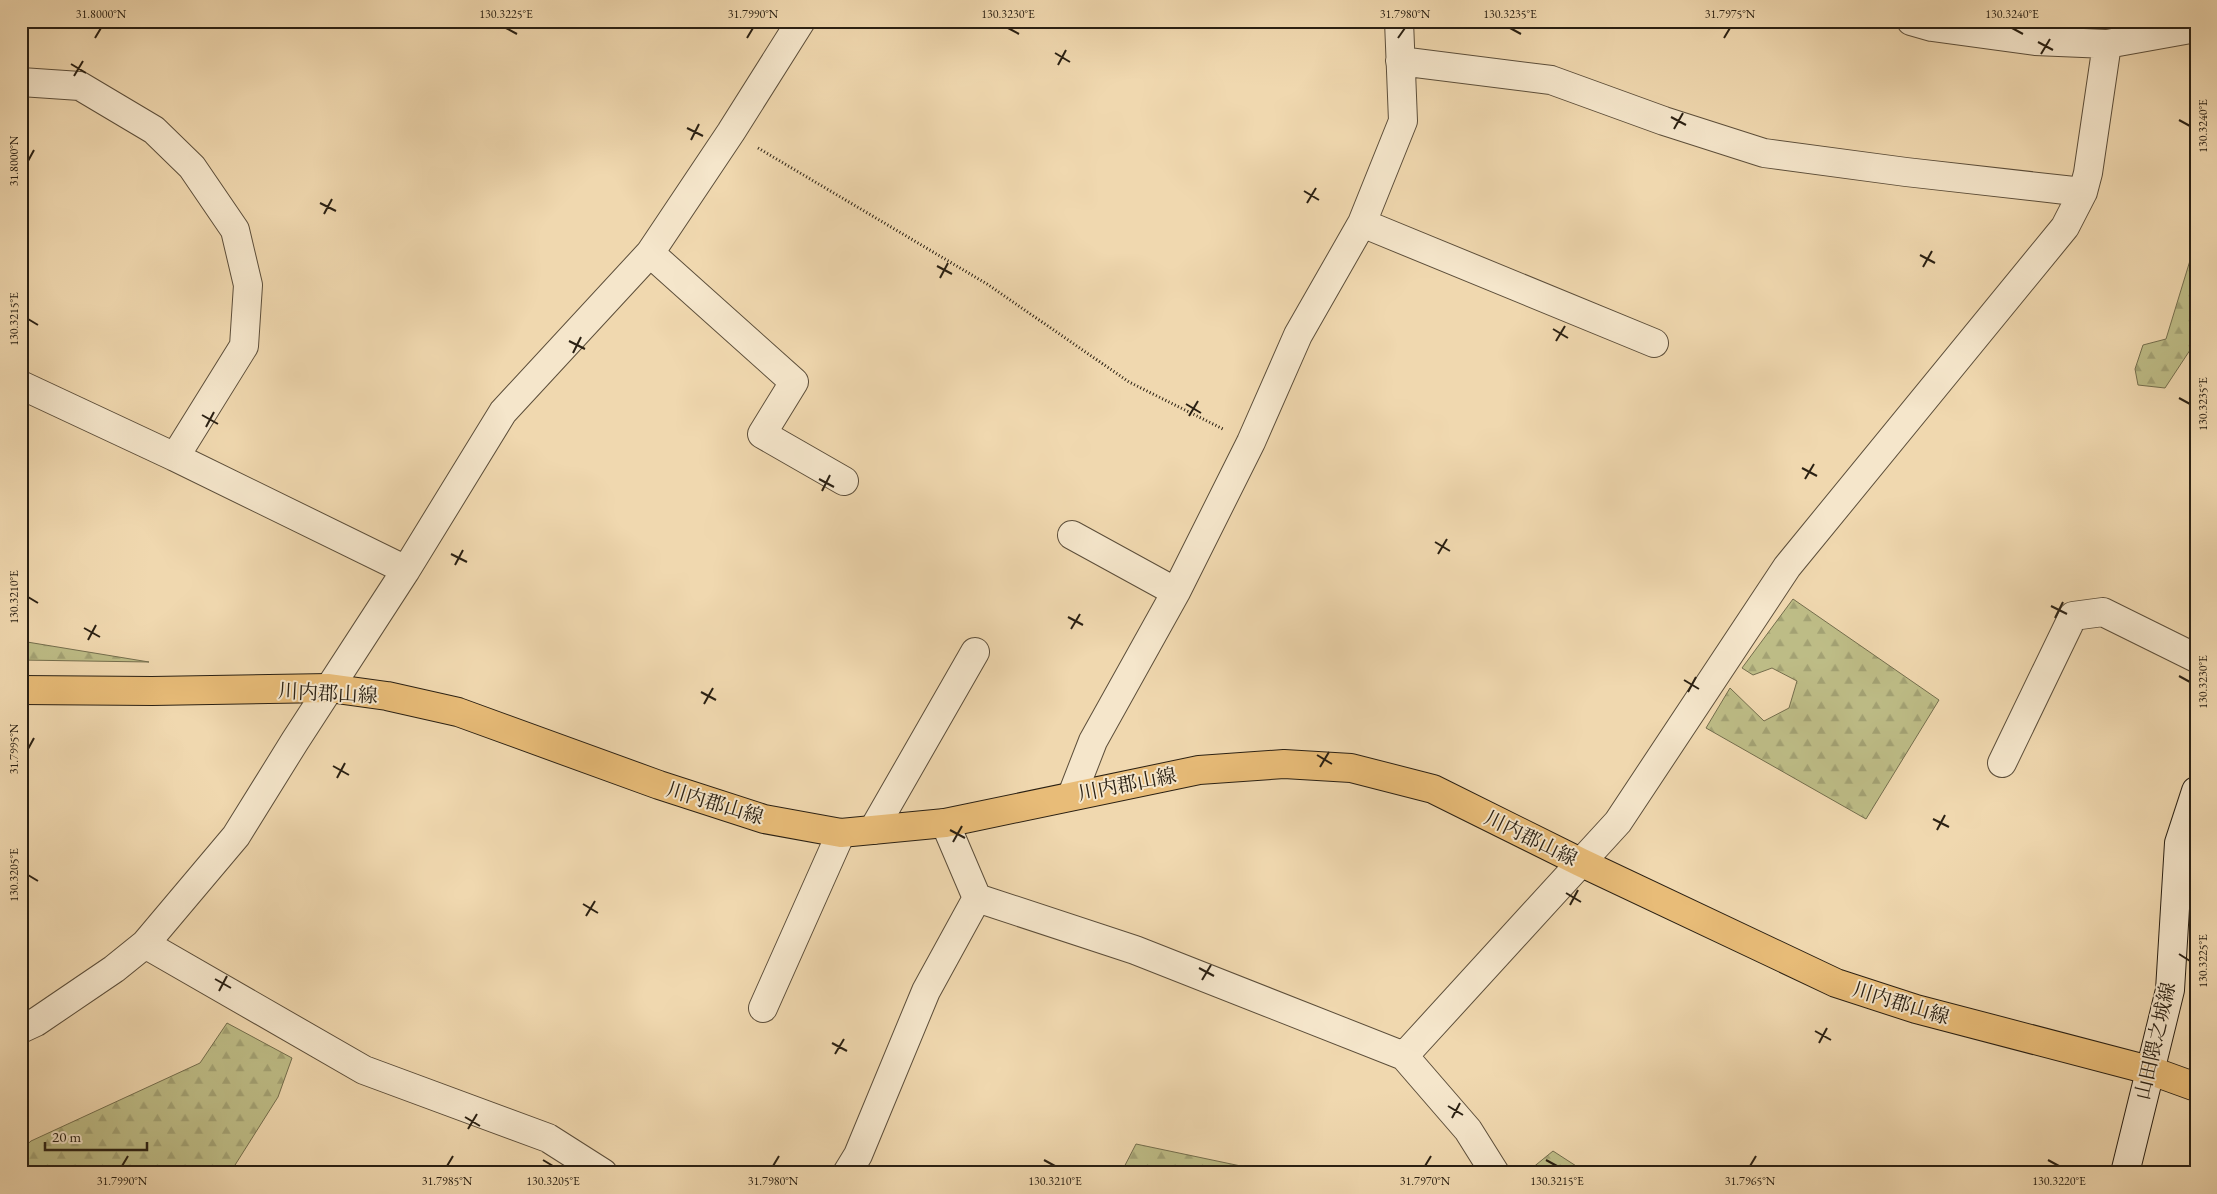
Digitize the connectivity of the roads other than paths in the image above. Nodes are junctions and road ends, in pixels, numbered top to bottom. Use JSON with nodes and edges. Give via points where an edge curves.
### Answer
{"nodes":[{"id":1,"x":801,"y":21,"type":"edge"},
{"id":2,"x":1399,"y":21,"type":"edge"},
{"id":3,"x":1911,"y":21,"type":"edge"},
{"id":4,"x":2196,"y":28,"type":"edge"},
{"id":5,"x":2107,"y":44,"type":"junction"},
{"id":6,"x":1400,"y":61,"type":"junction"},
{"id":7,"x":21,"y":82,"type":"edge"},
{"id":8,"x":2083,"y":192,"type":"junction"},
{"id":9,"x":1362,"y":223,"type":"junction"},
{"id":10,"x":650,"y":253,"type":"junction"},
{"id":11,"x":1654,"y":343,"type":"dead end"},
{"id":12,"x":21,"y":385,"type":"edge"},
{"id":13,"x":175,"y":457,"type":"junction"},
{"id":14,"x":844,"y":481,"type":"dead end"},
{"id":15,"x":1072,"y":535,"type":"dead end"},
{"id":16,"x":406,"y":570,"type":"junction"},
{"id":17,"x":1176,"y":592,"type":"junction"},
{"id":18,"x":975,"y":652,"type":"dead end"},
{"id":19,"x":2196,"y":658,"type":"edge"},
{"id":20,"x":329,"y":688,"type":"junction"},
{"id":21,"x":21,"y":690,"type":"edge"},
{"id":22,"x":2002,"y":763,"type":"dead end"},
{"id":23,"x":2196,"y":790,"type":"edge"},
{"id":24,"x":1072,"y":795,"type":"junction"},
{"id":25,"x":945,"y":823,"type":"junction"},
{"id":26,"x":2190,"y":823,"type":"edge"},
{"id":27,"x":873,"y":830,"type":"junction"},
{"id":28,"x":841,"y":833,"type":"junction"},
{"id":29,"x":1580,"y":862,"type":"junction"},
{"id":30,"x":977,"y":898,"type":"junction"},
{"id":31,"x":144,"y":944,"type":"junction"},
{"id":32,"x":763,"y":1008,"type":"dead end"},
{"id":33,"x":21,"y":1028,"type":"edge"},
{"id":34,"x":1404,"y":1056,"type":"junction"},
{"id":35,"x":2149,"y":1070,"type":"junction"},
{"id":36,"x":2196,"y":1087,"type":"edge"},
{"id":37,"x":604,"y":1173,"type":"edge"},
{"id":38,"x":847,"y":1173,"type":"edge"},
{"id":39,"x":1495,"y":1173,"type":"edge"},
{"id":40,"x":2125,"y":1173,"type":"edge"}],
"edges":[{"from":1,"to":10,"type":"street"},
{"from":2,"to":6,"type":"street"},
{"from":3,"to":5,"type":"street","via":[[1932,27],[2035,41]]},
{"from":4,"to":5,"type":"street"},
{"from":5,"to":8,"type":"street"},
{"from":6,"to":8,"type":"street","via":[[1551,80],[1764,153]]},
{"from":6,"to":9,"type":"street","via":[[1403,122]]},
{"from":7,"to":13,"type":"street","via":[[80,86],[154,130],[192,167],[235,230],[248,285],[244,346]]},
{"from":8,"to":29,"type":"street","via":[[2065,227],[1787,567],[1618,822]]},
{"from":9,"to":11,"type":"street"},
{"from":9,"to":17,"type":"street","via":[[1298,335],[1251,442]]},
{"from":10,"to":14,"type":"street","via":[[794,382],[762,434]]},
{"from":10,"to":16,"type":"street","via":[[503,412]]},
{"from":12,"to":13,"type":"street"},
{"from":13,"to":16,"type":"street"},
{"from":15,"to":17,"type":"street"},
{"from":16,"to":20,"type":"street"},
{"from":17,"to":24,"type":"street","via":[[1093,741]]},
{"from":18,"to":27,"type":"street"},
{"from":19,"to":22,"type":"street","via":[[2103,612],[2073,616]]},
{"from":20,"to":21,"type":"main road","name":"川内郡山線"},
{"from":20,"to":28,"type":"main road","name":"川内郡山線","via":[[387,696],[458,712],[659,785],[764,819]]},
{"from":20,"to":31,"type":"street","via":[[236,836]]},
{"from":23,"to":26,"type":"street","name":"山田隈之城線"},
{"from":24,"to":25,"type":"main road","name":"川内郡山線"},
{"from":24,"to":29,"type":"main road","name":"川内郡山線","via":[[1199,770],[1284,764],[1351,768],[1433,789]]},
{"from":25,"to":27,"type":"main road","name":"川内郡山線"},
{"from":25,"to":30,"type":"street"},
{"from":26,"to":35,"type":"street","name":"山田隈之城線","via":[[2179,843],[2170,990]]},
{"from":27,"to":28,"type":"main road","name":"川内郡山線"},
{"from":28,"to":32,"type":"street"},
{"from":29,"to":34,"type":"street"},
{"from":29,"to":35,"type":"main road","name":"川内郡山線","via":[[1836,983],[1916,1009]]},
{"from":30,"to":34,"type":"street","via":[[1135,950]]},
{"from":30,"to":38,"type":"street","via":[[926,991],[858,1155]]},
{"from":31,"to":33,"type":"street","via":[[60,1006]]},
{"from":31,"to":37,"type":"street","via":[[364,1070],[548,1138]]},
{"from":34,"to":39,"type":"street","via":[[1468,1130]]},
{"from":35,"to":36,"type":"main road","name":"川内郡山線"},
{"from":35,"to":40,"type":"street","name":"山田隈之城線"}]}
